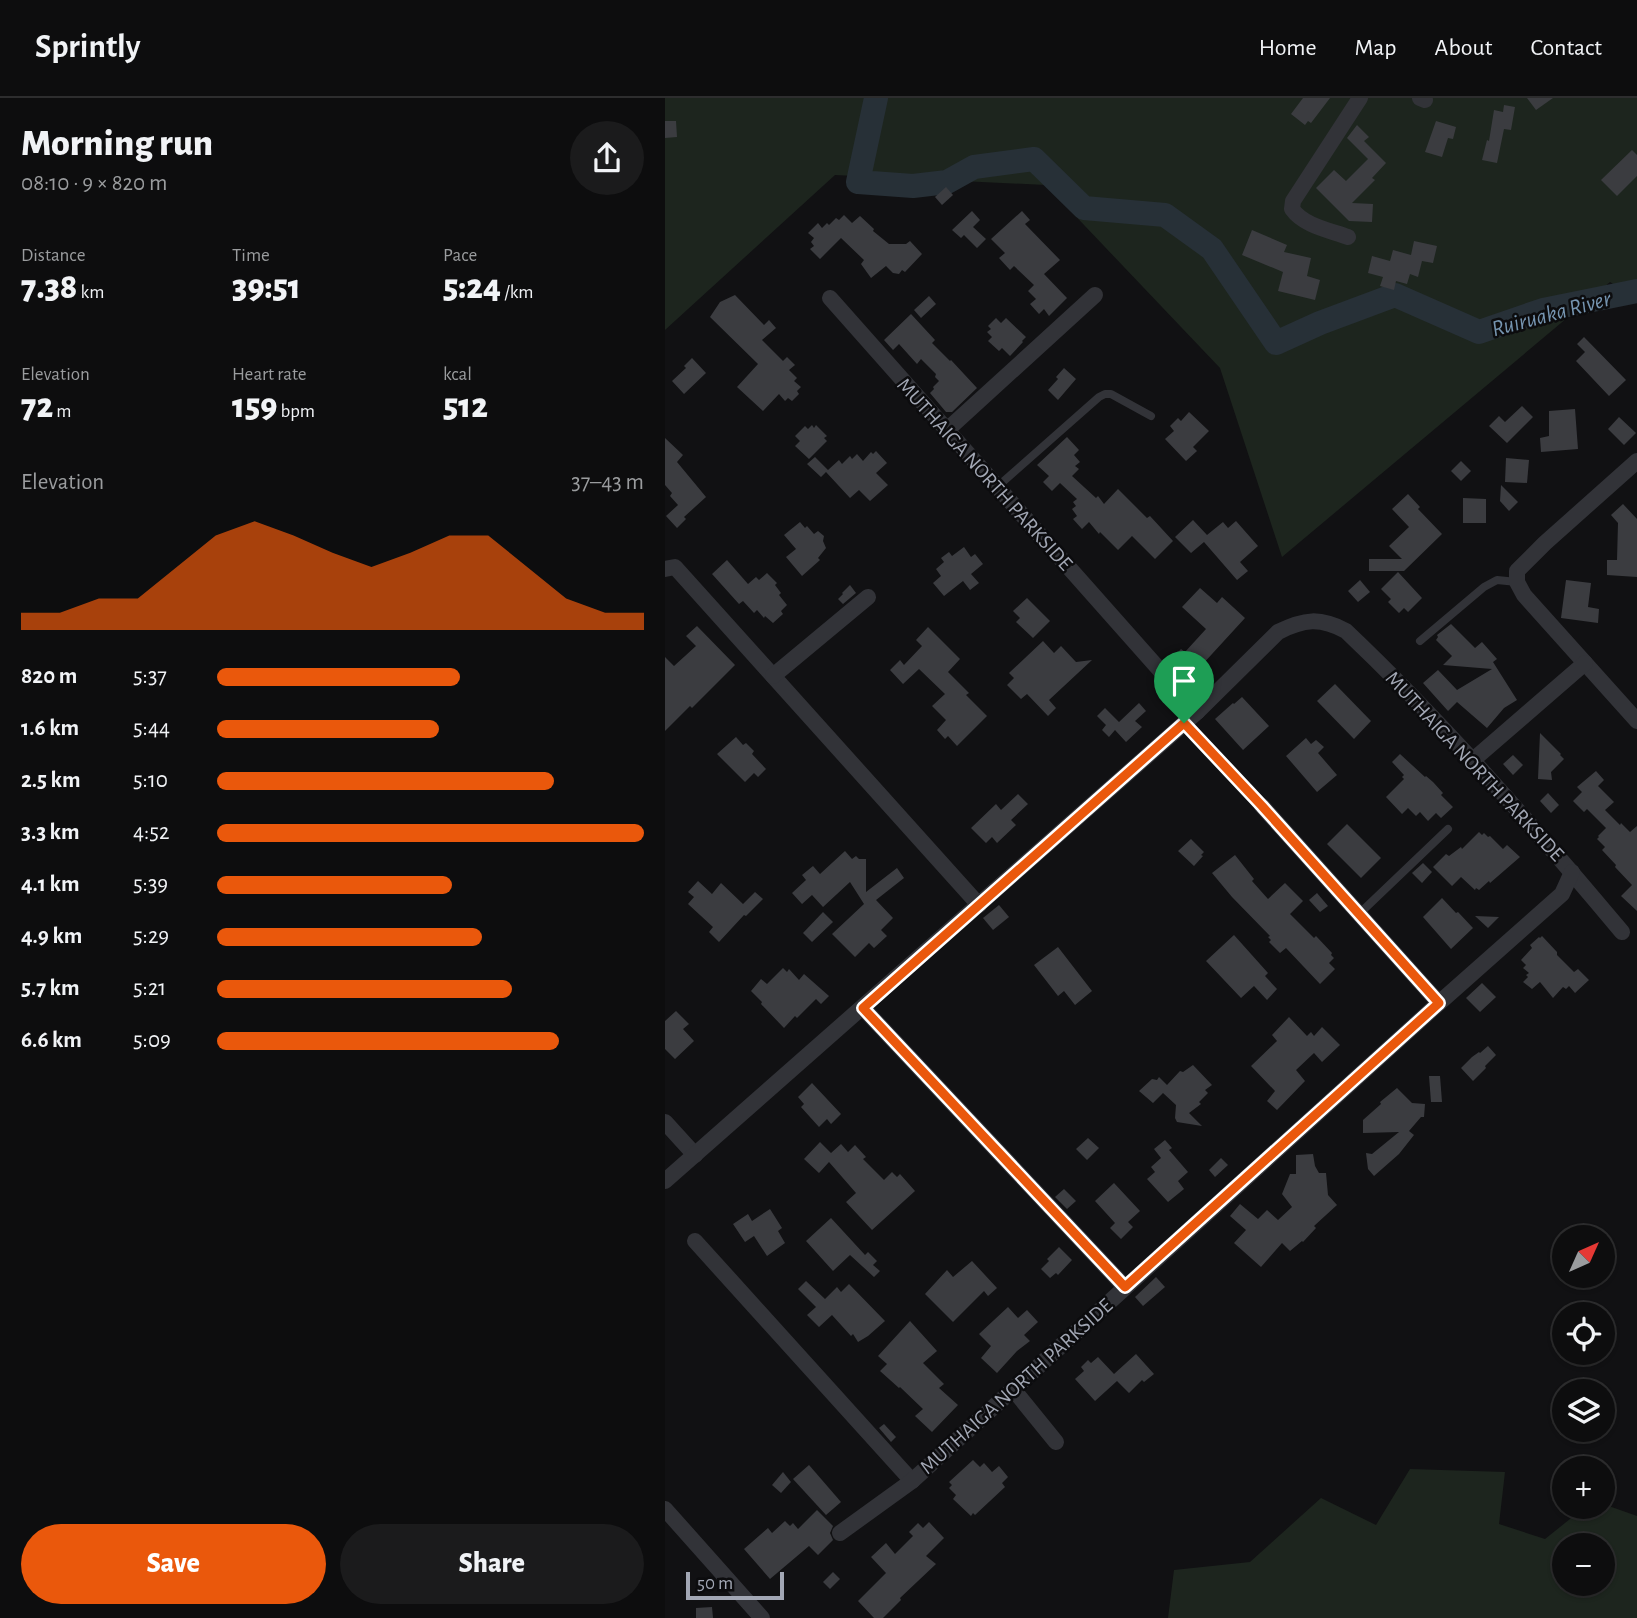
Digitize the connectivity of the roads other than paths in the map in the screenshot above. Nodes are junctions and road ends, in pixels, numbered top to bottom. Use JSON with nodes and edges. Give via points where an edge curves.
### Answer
{"nodes":[{"id":1,"x":1360,"y":98,"type":"edge"},
{"id":2,"x":1348,"y":237,"type":"dead end"},
{"id":3,"x":1095,"y":295,"type":"dead end"},
{"id":4,"x":830,"y":298,"type":"dead end"},
{"id":5,"x":1151,"y":416,"type":"dead end"},
{"id":6,"x":947,"y":430,"type":"junction"},
{"id":7,"x":1637,"y":461,"type":"edge"},
{"id":8,"x":997,"y":487,"type":"junction"},
{"id":9,"x":668,"y":567,"type":"edge"},
{"id":10,"x":1517,"y":582,"type":"junction"},
{"id":11,"x":867,"y":597,"type":"dead end"},
{"id":12,"x":1420,"y":641,"type":"dead end"},
{"id":13,"x":1585,"y":663,"type":"junction"},
{"id":14,"x":773,"y":676,"type":"junction"},
{"id":15,"x":1197,"y":712,"type":"junction"},
{"id":16,"x":1637,"y":721,"type":"edge"},
{"id":17,"x":1473,"y":760,"type":"junction"},
{"id":18,"x":1262,"y":806,"type":"road end"},
{"id":19,"x":1448,"y":829,"type":"dead end"},
{"id":20,"x":1572,"y":872,"type":"junction"},
{"id":21,"x":979,"y":905,"type":"junction"},
{"id":22,"x":1359,"y":914,"type":"junction"},
{"id":23,"x":1622,"y":932,"type":"dead end"},
{"id":24,"x":1439,"y":1003,"type":"junction"},
{"id":25,"x":863,"y":1008,"type":"junction"},
{"id":26,"x":665,"y":1122,"type":"edge"},
{"id":27,"x":695,"y":1155,"type":"junction"},
{"id":28,"x":665,"y":1181,"type":"edge"},
{"id":29,"x":695,"y":1241,"type":"dead end"},
{"id":30,"x":1125,"y":1287,"type":"junction"},
{"id":31,"x":1013,"y":1389,"type":"junction"},
{"id":32,"x":1056,"y":1442,"type":"dead end"},
{"id":33,"x":912,"y":1481,"type":"junction"},
{"id":34,"x":666,"y":1511,"type":"edge"},
{"id":35,"x":840,"y":1534,"type":"dead end"},
{"id":36,"x":762,"y":1618,"type":"edge"}],
"edges":[{"from":1,"to":2,"type":"street","via":[[1292,209],[1304,222]]},
{"from":3,"to":6,"type":"street"},
{"from":4,"to":6,"type":"street","name":"MUTHAIGA NORTH PARKSIDE"},
{"from":5,"to":8,"type":"lane","via":[[1105,394]]},
{"from":6,"to":8,"type":"street","name":"MUTHAIGA NORTH PARKSIDE"},
{"from":7,"to":10,"type":"street","via":[[1517,571]]},
{"from":8,"to":15,"type":"street","name":"MUTHAIGA NORTH PARKSIDE"},
{"from":9,"to":14,"type":"street"},
{"from":10,"to":12,"type":"lane","via":[[1497,580],[1484,587]]},
{"from":10,"to":13,"type":"street"},
{"from":11,"to":14,"type":"street"},
{"from":13,"to":16,"type":"street"},
{"from":13,"to":17,"type":"street"},
{"from":14,"to":21,"type":"street"},
{"from":15,"to":17,"type":"street","name":"MUTHAIGA NORTH PARKSIDE","via":[[1278,632],[1318,621],[1346,631]]},
{"from":15,"to":21,"type":"street","name":"MUTHAIGA NORTH PARKSIDE"},
{"from":17,"to":20,"type":"street","name":"MUTHAIGA NORTH PARKSIDE"},
{"from":18,"to":22,"type":"street"},
{"from":19,"to":22,"type":"lane"},
{"from":20,"to":23,"type":"street"},
{"from":20,"to":24,"type":"street","name":"MUTHAIGA NORTH PARKSIDE","via":[[1562,894]]},
{"from":21,"to":25,"type":"street","name":"MUTHAIGA NORTH PARKSIDE"},
{"from":22,"to":24,"type":"street"},
{"from":24,"to":30,"type":"street","name":"MUTHAIGA NORTH PARKSIDE"},
{"from":25,"to":27,"type":"street","name":"MUTHAIGA NORTH PARKSIDE"},
{"from":25,"to":30,"type":"street"},
{"from":26,"to":27,"type":"street"},
{"from":27,"to":28,"type":"street","name":"MUTHAIGA NORTH PARKSIDE"},
{"from":29,"to":33,"type":"street"},
{"from":30,"to":31,"type":"street","name":"MUTHAIGA NORTH PARKSIDE"},
{"from":31,"to":32,"type":"street"},
{"from":31,"to":33,"type":"street","name":"MUTHAIGA NORTH PARKSIDE"},
{"from":33,"to":35,"type":"street","name":"MUTHAIGA NORTH PARKSIDE"},
{"from":34,"to":36,"type":"street"}]}
